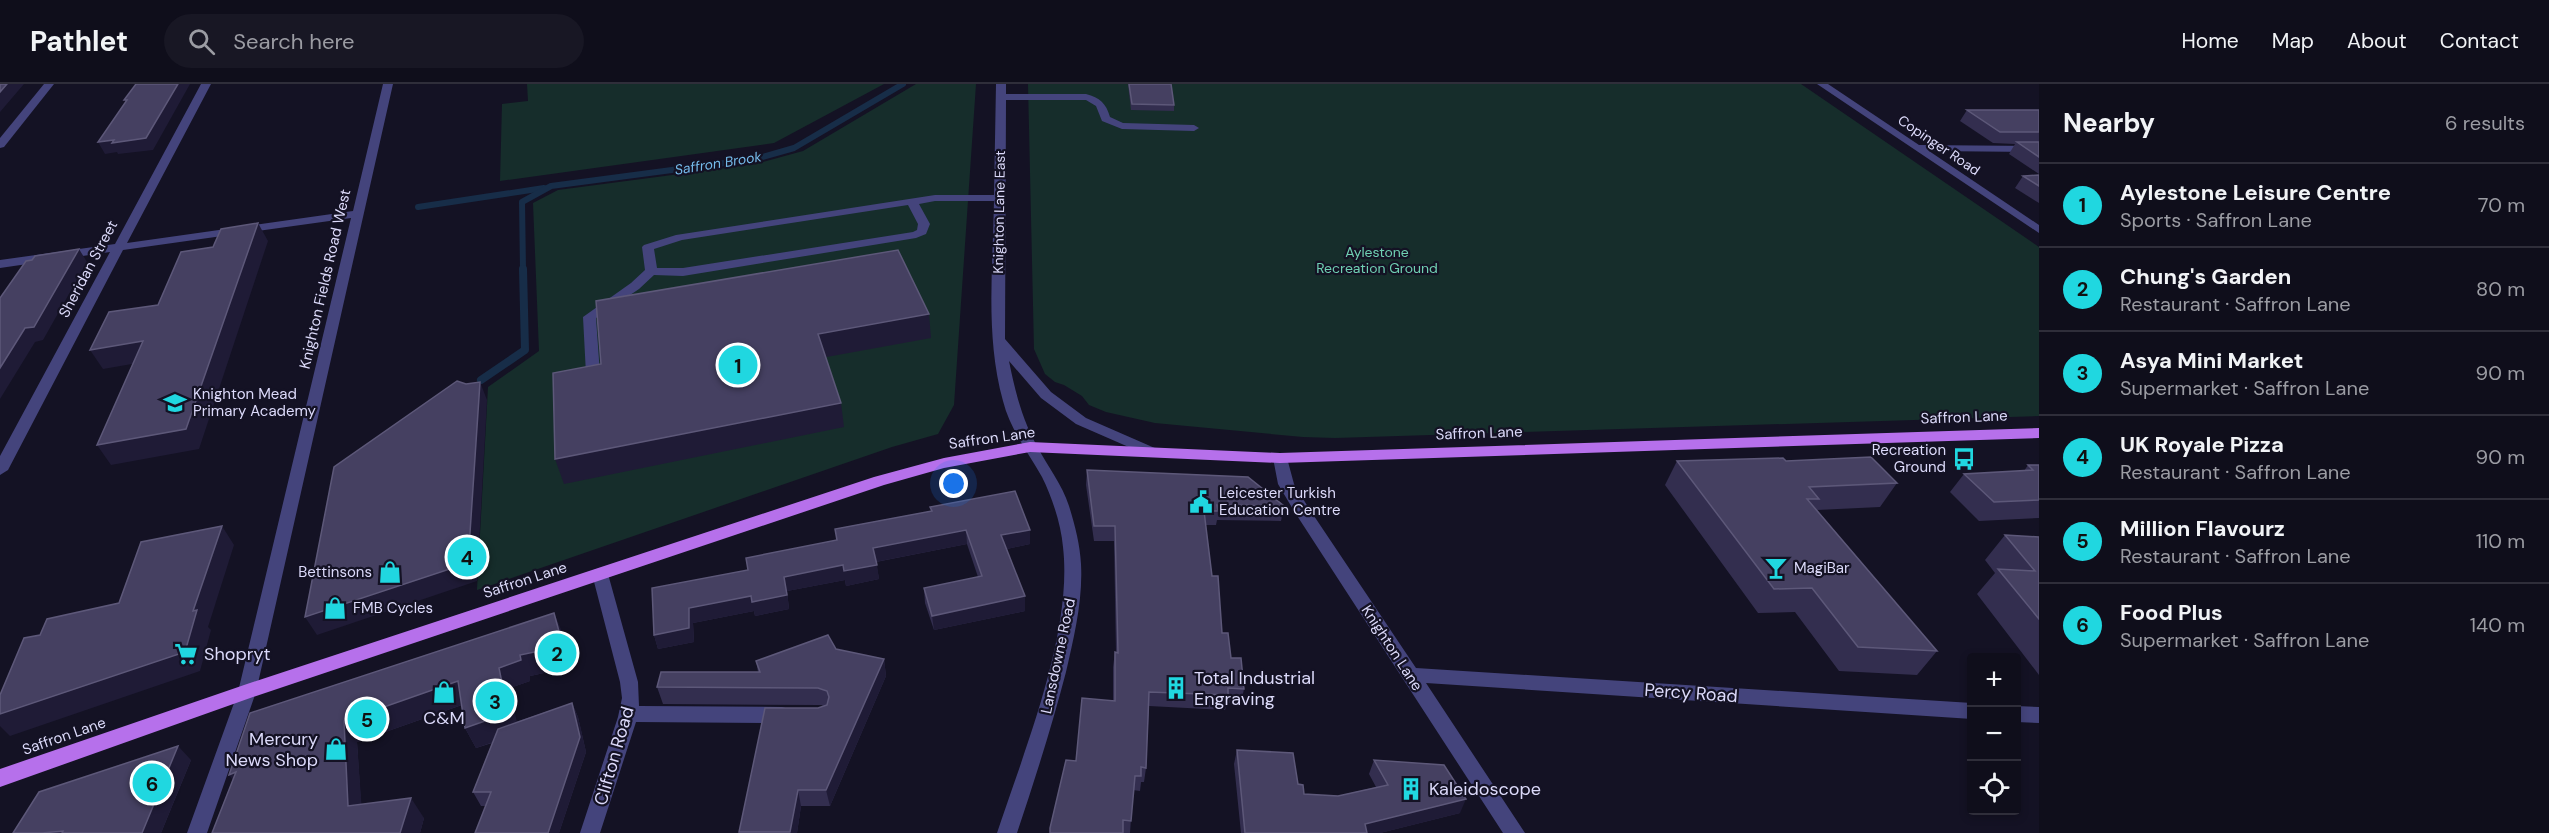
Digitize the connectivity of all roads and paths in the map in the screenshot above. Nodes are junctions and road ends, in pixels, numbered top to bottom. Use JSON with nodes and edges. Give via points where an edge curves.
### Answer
{"nodes":[{"id":1,"x":49,"y":84,"type":"edge"},
{"id":2,"x":206,"y":84,"type":"edge"},
{"id":3,"x":388,"y":84,"type":"edge"},
{"id":4,"x":1001,"y":84,"type":"edge"},
{"id":5,"x":1822,"y":84,"type":"edge"},
{"id":6,"x":1001,"y":97,"type":"junction"},
{"id":7,"x":1194,"y":128,"type":"dead end"},
{"id":8,"x":0,"y":145,"type":"edge"},
{"id":9,"x":1916,"y":148,"type":"junction"},
{"id":10,"x":2039,"y":148,"type":"edge"},
{"id":11,"x":999,"y":198,"type":"junction"},
{"id":12,"x":912,"y":202,"type":"junction"},
{"id":13,"x":357,"y":214,"type":"junction"},
{"id":14,"x":2039,"y":230,"type":"edge"},
{"id":15,"x":118,"y":248,"type":"junction"},
{"id":16,"x":0,"y":264,"type":"edge"},
{"id":17,"x":651,"y":271,"type":"junction"},
{"id":18,"x":998,"y":339,"type":"junction"},
{"id":19,"x":593,"y":374,"type":"edge"},
{"id":20,"x":2039,"y":433,"type":"edge"},
{"id":21,"x":1030,"y":447,"type":"junction"},
{"id":22,"x":1152,"y":452,"type":"junction"},
{"id":23,"x":1280,"y":458,"type":"junction"},
{"id":24,"x":0,"y":470,"type":"edge"},
{"id":25,"x":600,"y":574,"type":"junction"},
{"id":26,"x":1410,"y":675,"type":"junction"},
{"id":27,"x":247,"y":692,"type":"junction"},
{"id":28,"x":1967,"y":711,"type":"edge"},
{"id":29,"x":629,"y":714,"type":"junction"},
{"id":30,"x":2021,"y":714,"type":"edge"},
{"id":31,"x":800,"y":715,"type":"edge"},
{"id":32,"x":2039,"y":715,"type":"edge"},
{"id":33,"x":0,"y":777,"type":"edge"},
{"id":34,"x":197,"y":833,"type":"edge"},
{"id":35,"x":590,"y":833,"type":"edge"},
{"id":36,"x":1007,"y":833,"type":"edge"},
{"id":37,"x":1515,"y":833,"type":"edge"}],
"edges":[{"from":1,"to":8,"type":"street"},
{"from":2,"to":15,"type":"street","name":"Sheridan Street"},
{"from":3,"to":13,"type":"street","name":"Knighton Fields Road West"},
{"from":4,"to":6,"type":"street","name":"Knighton Lane East"},
{"from":5,"to":9,"type":"street","name":"Copinger Road"},
{"from":6,"to":7,"type":"street","via":[[1095,99],[1103,106],[1106,119],[1122,126]]},
{"from":6,"to":11,"type":"street","name":"Knighton Lane East"},
{"from":9,"to":10,"type":"street"},
{"from":9,"to":14,"type":"street","name":"Copinger Road"},
{"from":11,"to":12,"type":"street"},
{"from":11,"to":18,"type":"street","name":"Knighton Lane East"},
{"from":12,"to":17,"type":"street","via":[[680,237],[648,247]]},
{"from":12,"to":17,"type":"street","via":[[924,224],[922,232],[916,235],[683,272]]},
{"from":13,"to":15,"type":"street"},
{"from":13,"to":27,"type":"street","name":"Knighton Fields Road West"},
{"from":15,"to":16,"type":"street"},
{"from":15,"to":24,"type":"street","name":"Sheridan Street"},
{"from":17,"to":19,"type":"street","via":[[589,317]]},
{"from":18,"to":21,"type":"street","name":"Knighton Lane East","via":[[1010,402]]},
{"from":18,"to":22,"type":"street","via":[[1046,395],[1072,415]]},
{"from":20,"to":23,"type":"main road","name":"Saffron Lane"},
{"from":21,"to":22,"type":"main road","name":"Saffron Lane"},
{"from":21,"to":25,"type":"main road","name":"Saffron Lane","via":[[944,463],[879,481]]},
{"from":21,"to":36,"type":"street","name":"Lansdowne Road","via":[[1050,478],[1061,506],[1071,544],[1072,590],[1069,620],[1045,717]]},
{"from":22,"to":23,"type":"main road","name":"Saffron Lane"},
{"from":23,"to":26,"type":"street","name":"Knighton Lane","via":[[1286,483]]},
{"from":25,"to":27,"type":"main road","name":"Saffron Lane"},
{"from":25,"to":29,"type":"street","name":"Clifton Road","via":[[629,682]]},
{"from":26,"to":28,"type":"street","name":"Percy Road"},
{"from":26,"to":37,"type":"street","name":"Knighton Lane"},
{"from":27,"to":33,"type":"main road","name":"Saffron Lane"},
{"from":27,"to":34,"type":"street","name":"Knighton Fields Road West"},
{"from":29,"to":31,"type":"street"},
{"from":29,"to":35,"type":"street","name":"Clifton Road"},
{"from":30,"to":32,"type":"street"}]}
